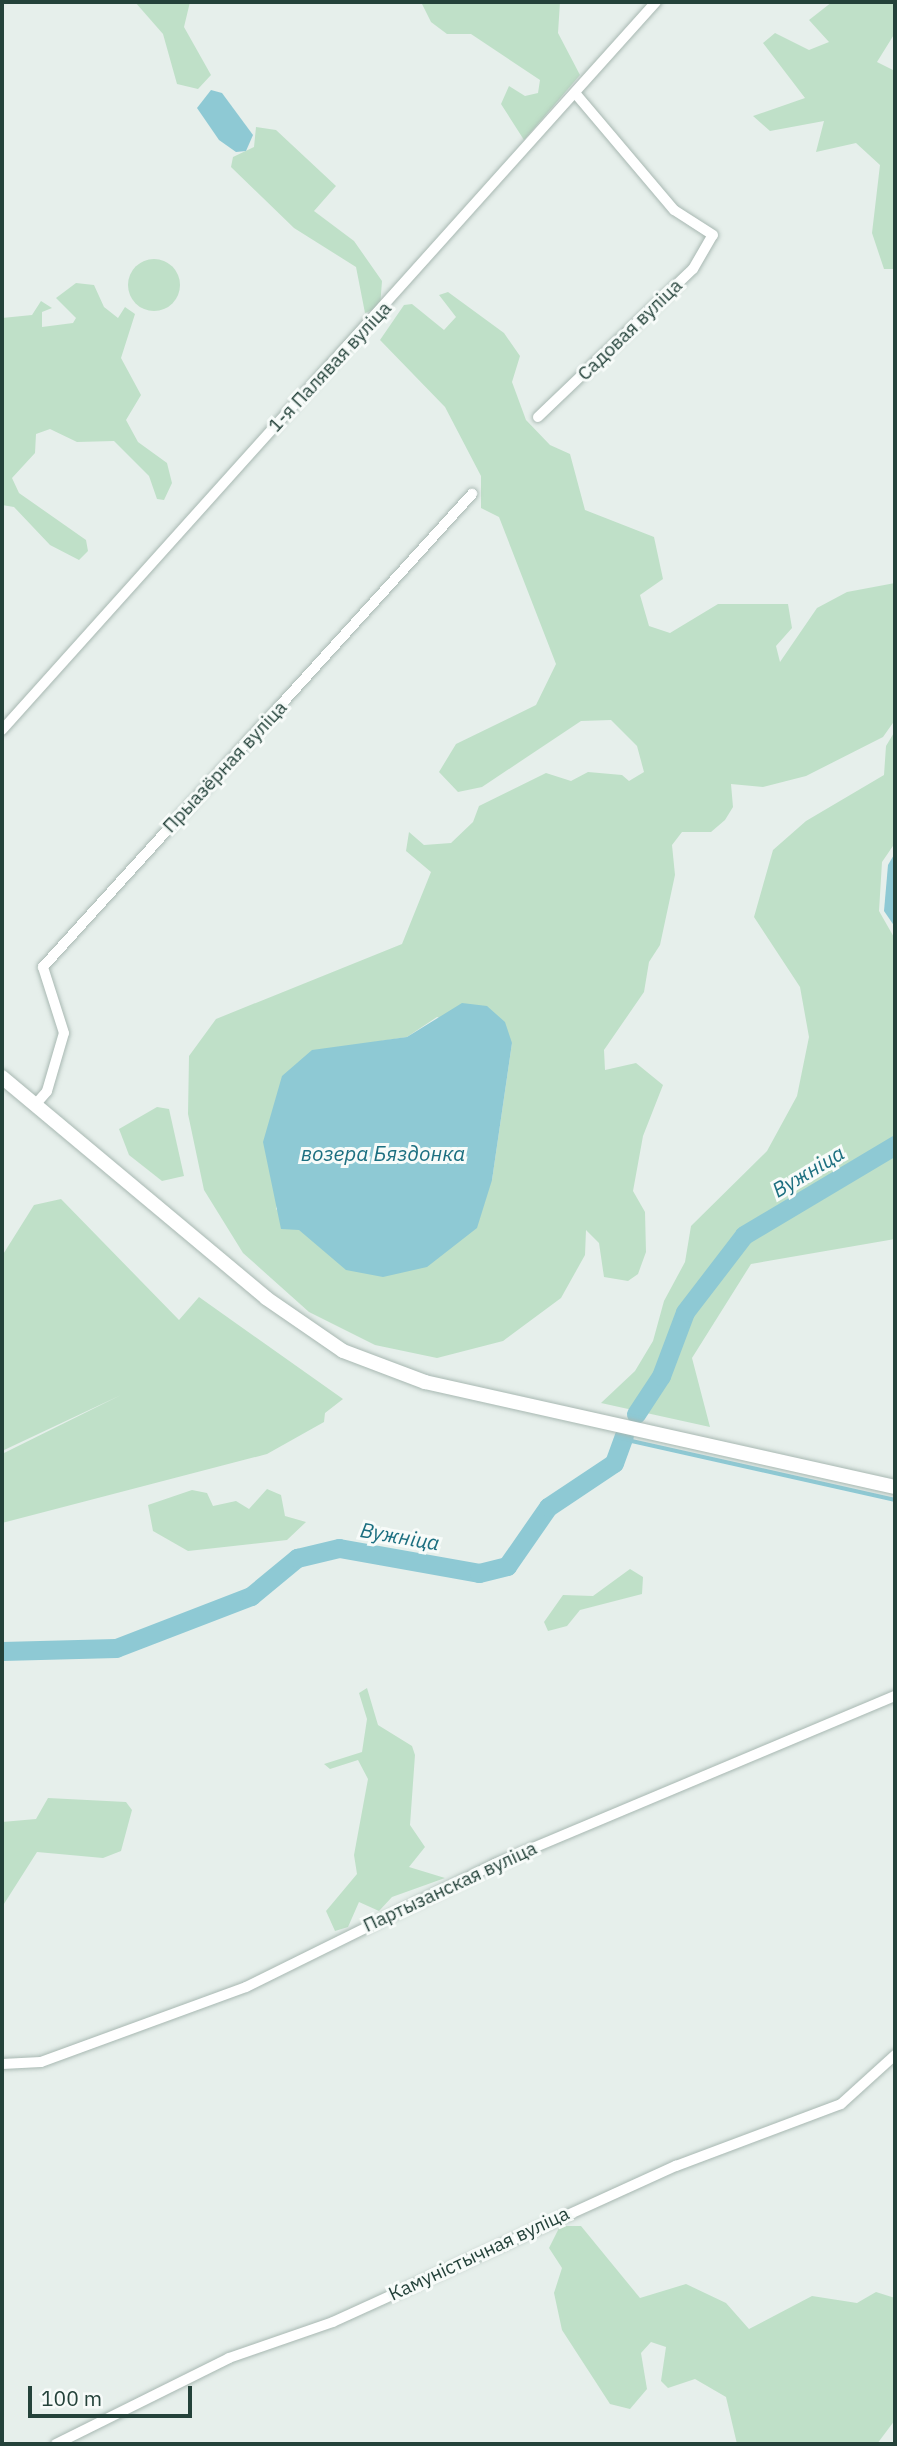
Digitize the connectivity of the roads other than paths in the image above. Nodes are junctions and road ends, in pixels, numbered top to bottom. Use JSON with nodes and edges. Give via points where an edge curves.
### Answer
{"nodes":[{"id":1,"x":656,"y":2,"type":"edge"},
{"id":2,"x":576,"y":94,"type":"junction"},
{"id":3,"x":538,"y":417,"type":"dead end"},
{"id":4,"x":472,"y":494,"type":"dead end"},
{"id":5,"x":2,"y":730,"type":"edge"},
{"id":6,"x":2,"y":1077,"type":"edge"},
{"id":7,"x":35,"y":1105,"type":"junction"},
{"id":8,"x":895,"y":1488,"type":"edge"},
{"id":9,"x":895,"y":1696,"type":"edge"},
{"id":10,"x":895,"y":2055,"type":"edge"},
{"id":11,"x":2,"y":2064,"type":"edge"},
{"id":12,"x":55,"y":2444,"type":"edge"}],
"edges":[{"from":1,"to":2,"type":"street","name":"1-я Палявая вуліца"},
{"from":2,"to":3,"type":"street","name":"Садовая вуліца","via":[[674,211],[713,235],[693,269]]},
{"from":2,"to":5,"type":"street","name":"1-я Палявая вуліца"},
{"from":4,"to":7,"type":"street","name":"Прыазёрная вуліца","via":[[43,967],[64,1033],[59,1060]]},
{"from":6,"to":7,"type":"main road"},
{"from":7,"to":8,"type":"main road","via":[[266,1298],[343,1351],[425,1382]]},
{"from":9,"to":11,"type":"street","name":"Партызанская вуліца","via":[[495,1864],[246,1987],[41,2062]]},
{"from":10,"to":12,"type":"street","name":"Камуністычная вуліца","via":[[841,2104],[676,2166],[333,2322],[229,2358]]}]}
